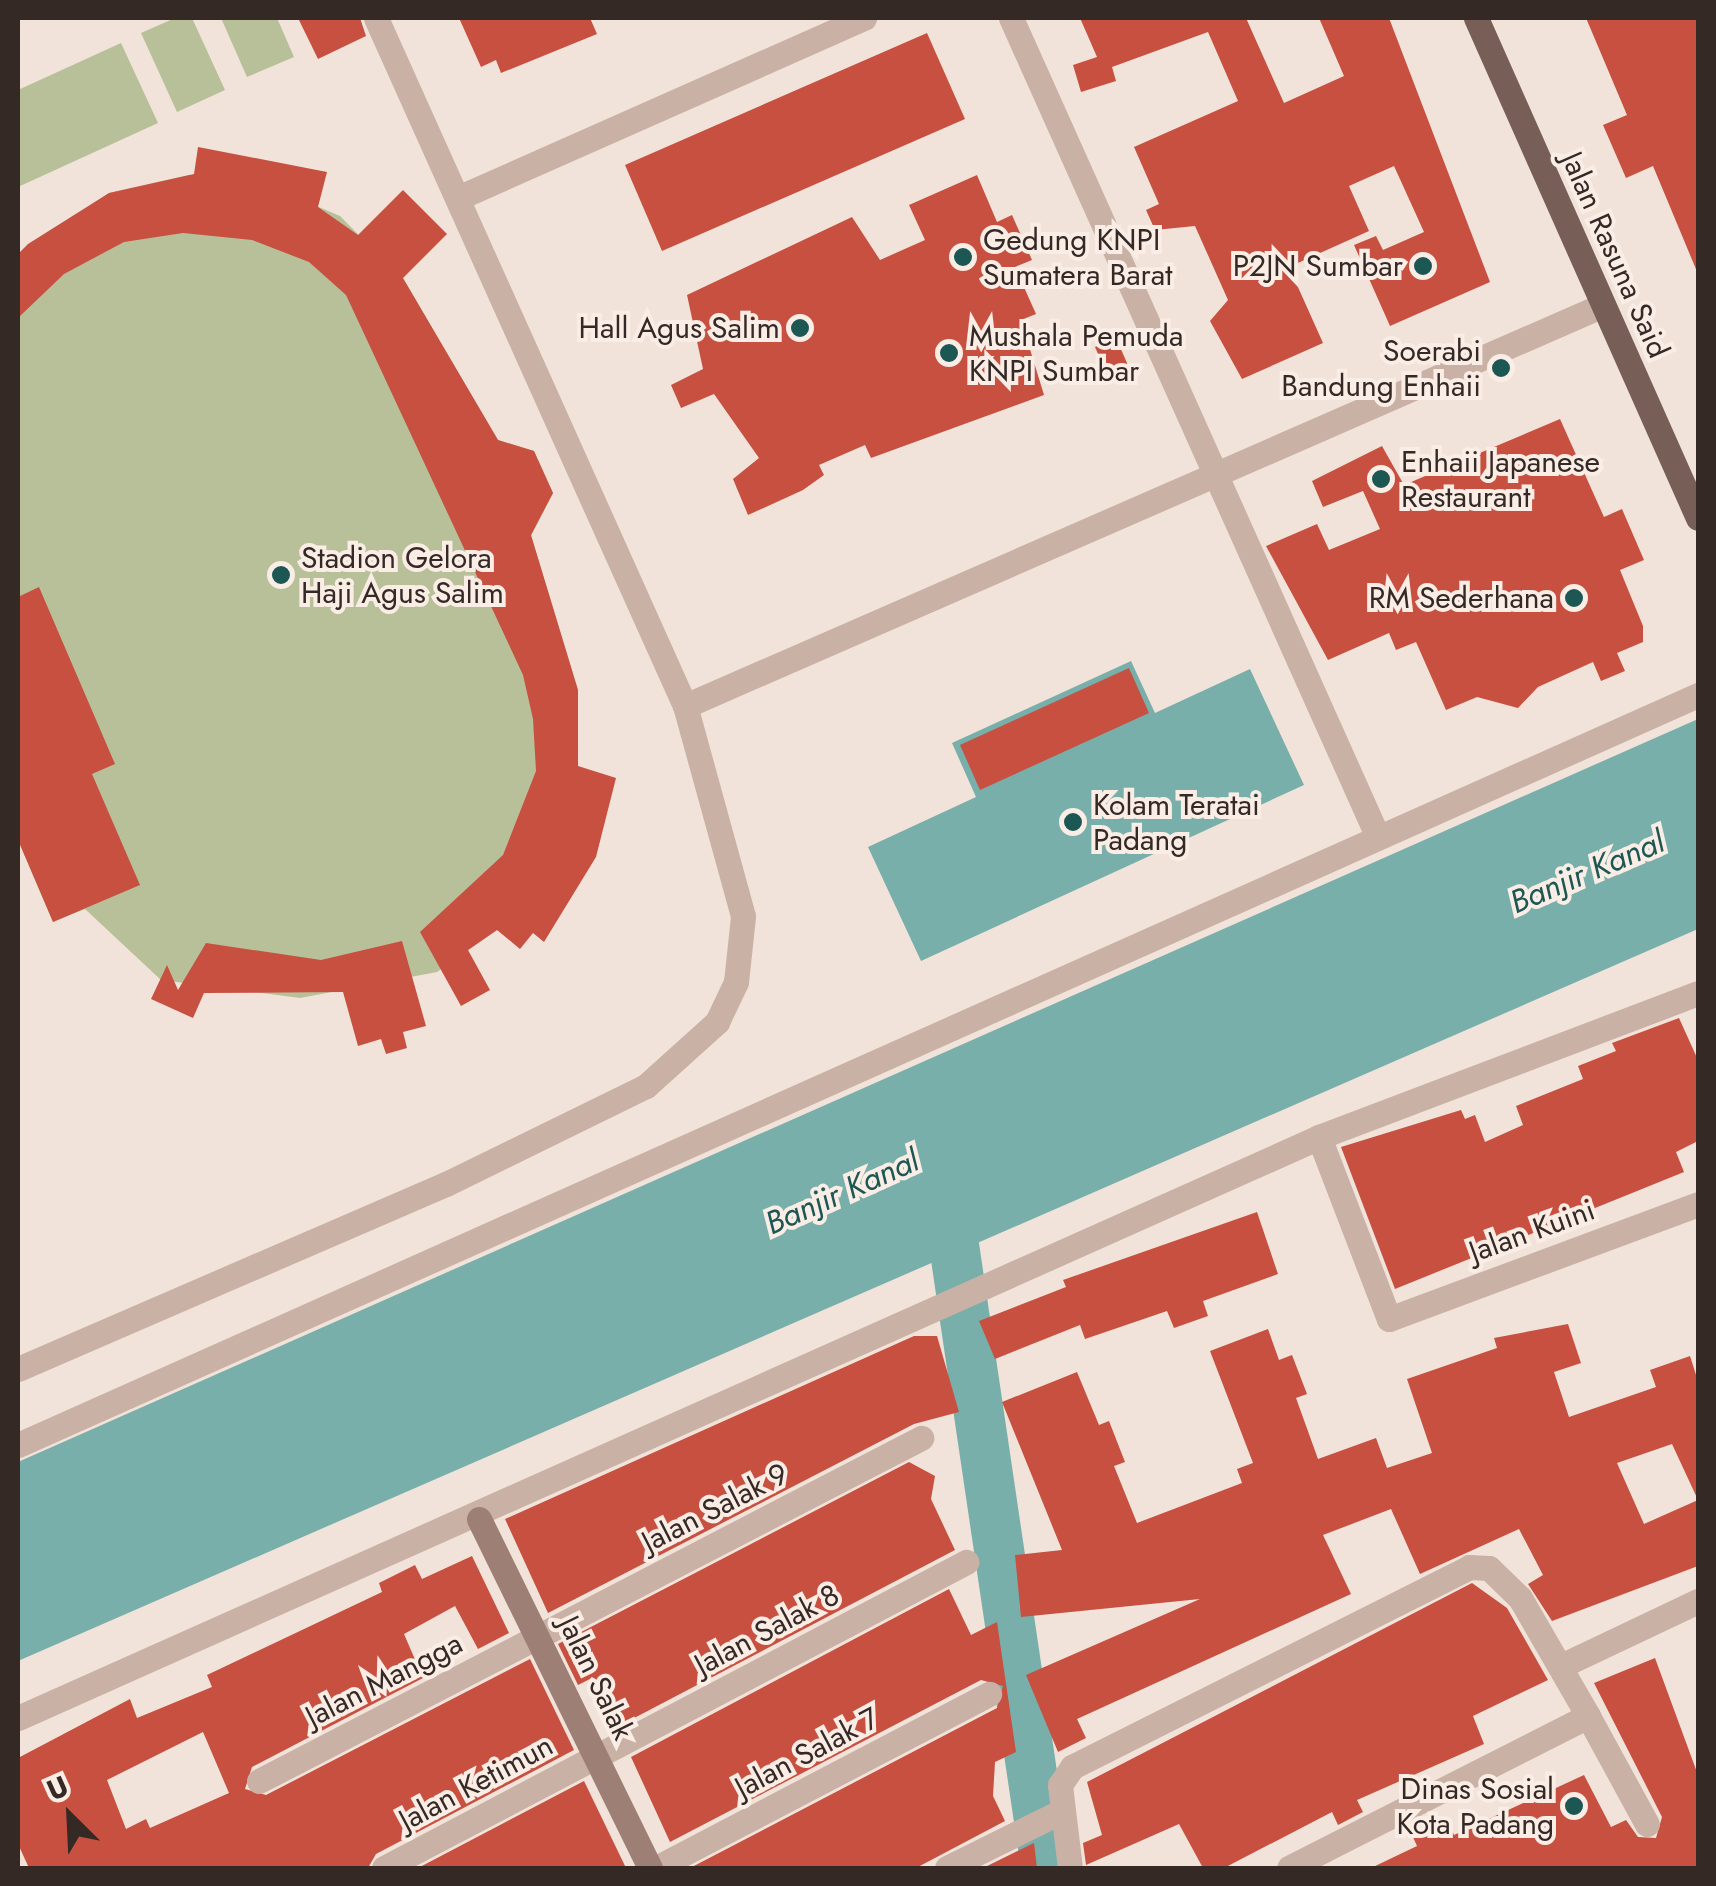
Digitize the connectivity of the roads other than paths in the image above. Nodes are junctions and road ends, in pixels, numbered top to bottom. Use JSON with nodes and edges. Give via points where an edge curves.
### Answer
{"nodes":[{"id":1,"x":376,"y":18,"type":"edge"},
{"id":2,"x":864,"y":18,"type":"edge"},
{"id":3,"x":1012,"y":18,"type":"edge"},
{"id":4,"x":1476,"y":18,"type":"edge"},
{"id":5,"x":460,"y":198,"type":"junction"},
{"id":6,"x":1601,"y":306,"type":"junction"},
{"id":7,"x":1212,"y":478,"type":"junction"},
{"id":8,"x":1698,"y":518,"type":"edge"},
{"id":9,"x":1698,"y":695,"type":"edge"},
{"id":10,"x":685,"y":706,"type":"junction"},
{"id":11,"x":1377,"y":836,"type":"junction"},
{"id":12,"x":1698,"y":993,"type":"edge"},
{"id":13,"x":1320,"y":1137,"type":"junction"},
{"id":14,"x":1698,"y":1204,"type":"edge"},
{"id":15,"x":18,"y":1369,"type":"edge"},
{"id":16,"x":920,"y":1438,"type":"dead end"},
{"id":17,"x":18,"y":1444,"type":"edge"},
{"id":18,"x":479,"y":1519,"type":"junction"},
{"id":19,"x":966,"y":1562,"type":"dead end"},
{"id":20,"x":1698,"y":1601,"type":"edge"},
{"id":21,"x":540,"y":1636,"type":"junction"},
{"id":22,"x":1563,"y":1666,"type":"junction"},
{"id":23,"x":989,"y":1694,"type":"dead end"},
{"id":24,"x":1588,"y":1716,"type":"junction"},
{"id":25,"x":18,"y":1718,"type":"edge"},
{"id":26,"x":598,"y":1756,"type":"junction"},
{"id":27,"x":259,"y":1781,"type":"dead end"},
{"id":28,"x":1058,"y":1807,"type":"junction"},
{"id":29,"x":1648,"y":1824,"type":"dead end"},
{"id":30,"x":384,"y":1868,"type":"edge"},
{"id":31,"x":653,"y":1868,"type":"edge"},
{"id":32,"x":946,"y":1868,"type":"edge"},
{"id":33,"x":1070,"y":1868,"type":"edge"},
{"id":34,"x":1289,"y":1868,"type":"edge"}],
"edges":[{"from":1,"to":5,"type":"street"},
{"from":2,"to":5,"type":"street"},
{"from":3,"to":7,"type":"street"},
{"from":4,"to":6,"type":"main road","name":"Jalan Rasuna Said"},
{"from":5,"to":10,"type":"street"},
{"from":6,"to":7,"type":"street"},
{"from":6,"to":8,"type":"main road","name":"Jalan Rasuna Said"},
{"from":7,"to":10,"type":"street"},
{"from":7,"to":11,"type":"street"},
{"from":9,"to":11,"type":"street"},
{"from":10,"to":15,"type":"street","via":[[743,916],[736,982],[687,1054],[646,1086],[446,1184]]},
{"from":11,"to":17,"type":"street"},
{"from":12,"to":13,"type":"street"},
{"from":13,"to":14,"type":"street","name":"Jalan Kuini","via":[[1389,1319]]},
{"from":13,"to":18,"type":"street"},
{"from":16,"to":21,"type":"street","name":"Jalan Salak 9"},
{"from":18,"to":21,"type":"street","name":"Jalan Salak"},
{"from":18,"to":25,"type":"street"},
{"from":19,"to":26,"type":"street","name":"Jalan Salak 8"},
{"from":20,"to":22,"type":"street"},
{"from":21,"to":26,"type":"street","name":"Jalan Salak"},
{"from":21,"to":27,"type":"street","name":"Jalan Mangga"},
{"from":22,"to":24,"type":"street"},
{"from":22,"to":28,"type":"street","via":[[1520,1598],[1489,1568],[1469,1567],[1072,1768]]},
{"from":23,"to":31,"type":"street","name":"Jalan Salak 7"},
{"from":24,"to":29,"type":"street"},
{"from":24,"to":34,"type":"street"},
{"from":26,"to":30,"type":"street","name":"Jalan Ketimun"},
{"from":26,"to":31,"type":"street","name":"Jalan Salak"},
{"from":28,"to":32,"type":"street"},
{"from":28,"to":33,"type":"street"}]}
